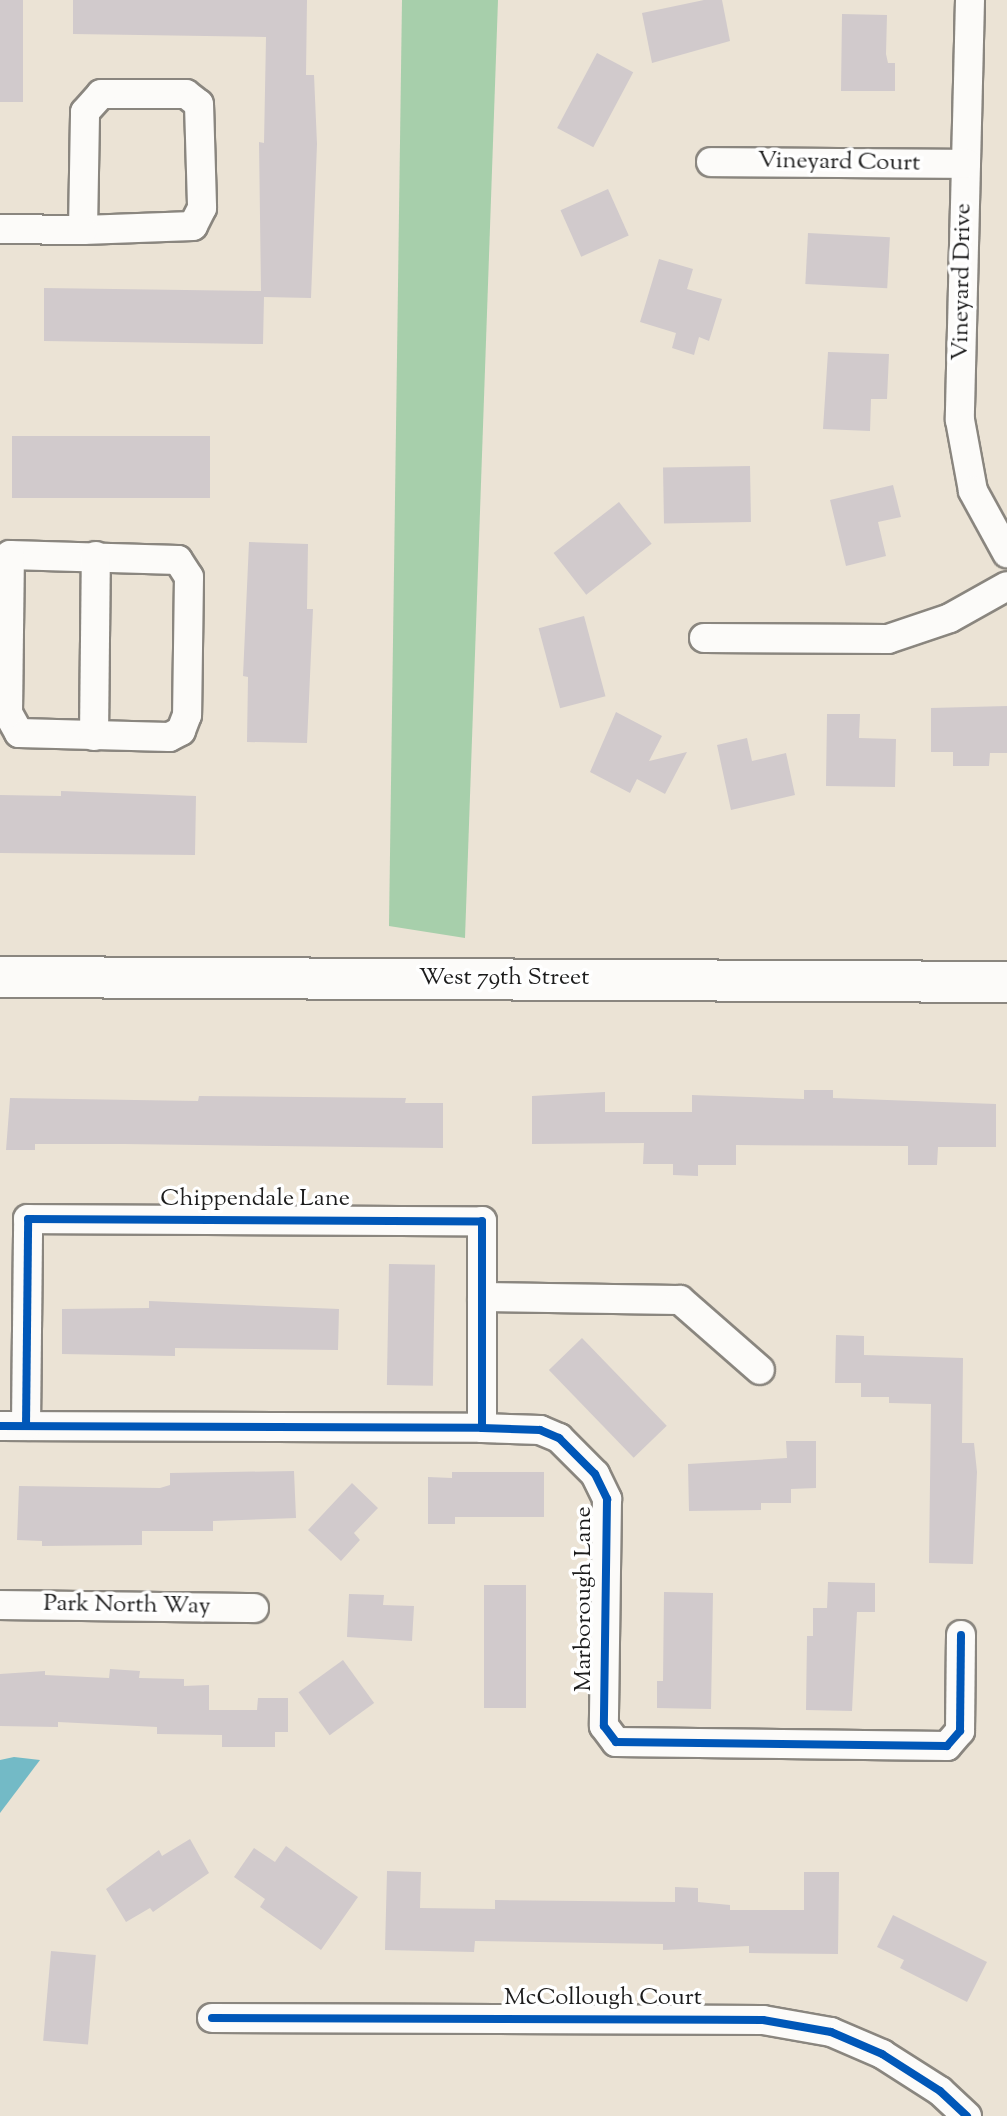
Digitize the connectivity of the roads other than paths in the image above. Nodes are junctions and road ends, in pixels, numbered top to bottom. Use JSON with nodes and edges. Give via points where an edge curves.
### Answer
{"nodes":[{"id":1,"x":970,"y":0,"type":"edge"},
{"id":2,"x":711,"y":162,"type":"dead end"},
{"id":3,"x":966,"y":164,"type":"junction"},
{"id":4,"x":0,"y":229,"type":"edge"},
{"id":5,"x":83,"y":230,"type":"junction"},
{"id":6,"x":1007,"y":553,"type":"edge"},
{"id":7,"x":5,"y":555,"type":"edge"},
{"id":8,"x":96,"y":556,"type":"junction"},
{"id":9,"x":1007,"y":586,"type":"edge"},
{"id":10,"x":704,"y":638,"type":"dead end"},
{"id":11,"x":94,"y":736,"type":"junction"},
{"id":12,"x":0,"y":977,"type":"edge"},
{"id":13,"x":1007,"y":982,"type":"edge"},
{"id":14,"x":482,"y":1297,"type":"junction"},
{"id":15,"x":760,"y":1370,"type":"dead end"},
{"id":16,"x":13,"y":1426,"type":"edge"},
{"id":17,"x":482,"y":1428,"type":"junction"},
{"id":18,"x":0,"y":1605,"type":"edge"},
{"id":19,"x":254,"y":1608,"type":"dead end"},
{"id":20,"x":961,"y":1635,"type":"dead end"},
{"id":21,"x":212,"y":2018,"type":"dead end"},
{"id":22,"x":967,"y":2116,"type":"edge"}],
"edges":[{"from":1,"to":3,"type":"street","name":"Vineyard Drive"},
{"from":2,"to":3,"type":"street","name":"Vineyard Court"},
{"from":3,"to":6,"type":"street","name":"Vineyard Drive","via":[[961,435],[973,491]]},
{"from":4,"to":5,"type":"street"},
{"from":5,"to":5,"type":"street","via":[[193,226],[202,208],[203,117],[194,99],[186,94],[101,94],[90,101],[84,116]]},
{"from":7,"to":8,"type":"street"},
{"from":7,"to":11,"type":"street","via":[[11,724],[27,736]]},
{"from":8,"to":11,"type":"street"},
{"from":8,"to":11,"type":"street","via":[[171,557],[185,566],[189,577],[185,727],[169,737]]},
{"from":9,"to":10,"type":"street","via":[[950,618],[888,639]]},
{"from":12,"to":13,"type":"main road","name":"West 79th Street"},
{"from":14,"to":15,"type":"street","via":[[680,1300]]},
{"from":14,"to":16,"type":"street","name":"Chippendale Lane","via":[[482,1221],[28,1219]]},
{"from":14,"to":17,"type":"street","name":"Chippendale Lane"},
{"from":16,"to":17,"type":"street","name":"Marborough Lane"},
{"from":17,"to":20,"type":"street","name":"Marborough Lane","via":[[540,1430],[559,1438],[603,1488],[604,1726],[616,1742],[947,1746],[960,1731]]},
{"from":18,"to":19,"type":"street","name":"Park North Way"},
{"from":21,"to":22,"type":"street","name":"McCollough Court","via":[[763,2020],[831,2032],[882,2054],[940,2091]]}]}
